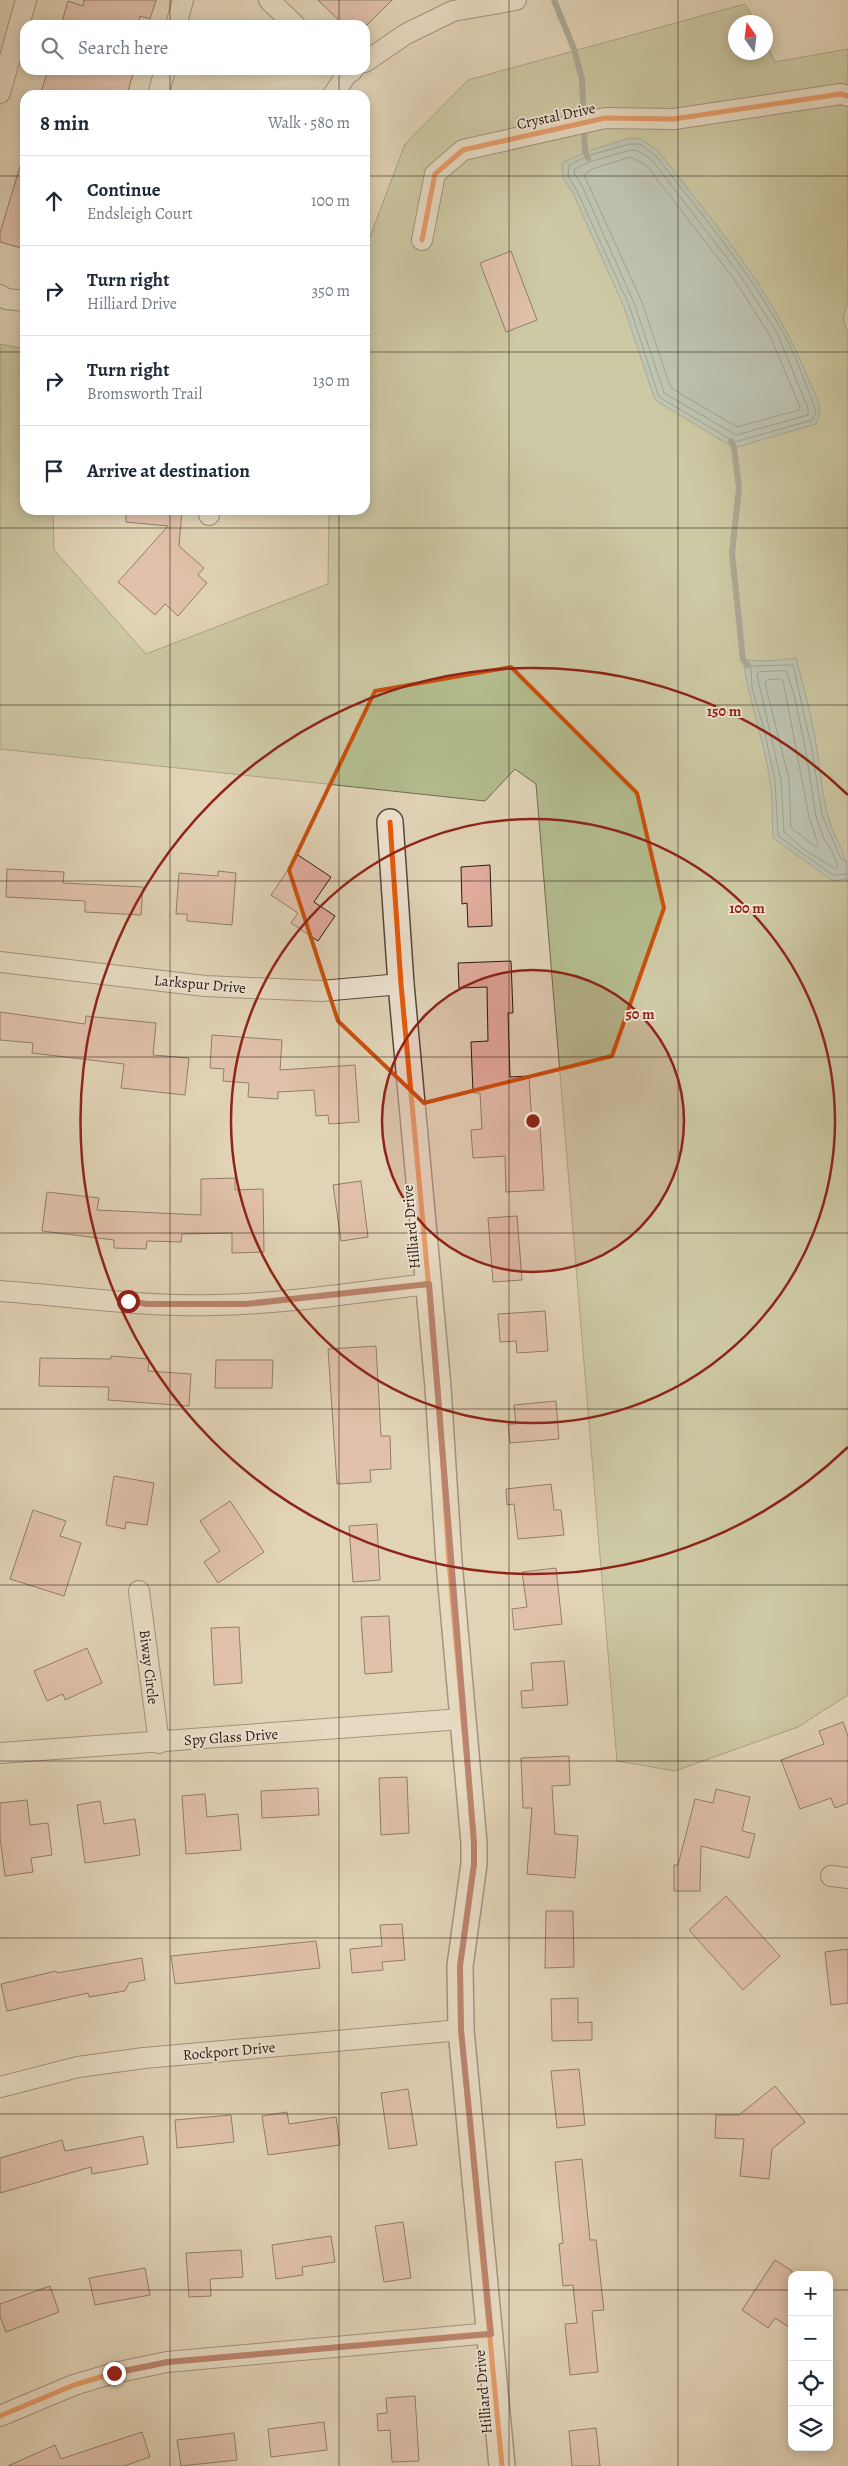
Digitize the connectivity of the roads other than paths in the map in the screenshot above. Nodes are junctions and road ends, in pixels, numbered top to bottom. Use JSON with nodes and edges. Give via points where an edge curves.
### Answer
{"nodes":[{"id":1,"x":26,"y":0,"type":"edge"},
{"id":2,"x":183,"y":0,"type":"edge"},
{"id":3,"x":269,"y":0,"type":"edge"},
{"id":4,"x":516,"y":0,"type":"edge"},
{"id":5,"x":20,"y":20,"type":"edge"},
{"id":6,"x":177,"y":20,"type":"edge"},
{"id":7,"x":290,"y":20,"type":"edge"},
{"id":8,"x":20,"y":21,"type":"edge"},
{"id":9,"x":370,"y":59,"type":"edge"},
{"id":10,"x":163,"y":75,"type":"edge"},
{"id":11,"x":344,"y":75,"type":"edge"},
{"id":12,"x":159,"y":90,"type":"edge"},
{"id":13,"x":336,"y":90,"type":"edge"},
{"id":14,"x":0,"y":92,"type":"edge"},
{"id":15,"x":848,"y":96,"type":"edge"},
{"id":16,"x":422,"y":240,"type":"dead end"},
{"id":17,"x":0,"y":295,"type":"edge"},
{"id":18,"x":20,"y":301,"type":"edge"},
{"id":19,"x":390,"y":822,"type":"dead end"},
{"id":20,"x":0,"y":962,"type":"edge"},
{"id":21,"x":402,"y":984,"type":"junction"},
{"id":22,"x":429,"y":1284,"type":"junction"},
{"id":23,"x":0,"y":1291,"type":"edge"},
{"id":24,"x":139,"y":1591,"type":"dead end"},
{"id":25,"x":462,"y":1719,"type":"junction"},
{"id":26,"x":159,"y":1743,"type":"junction"},
{"id":27,"x":0,"y":1753,"type":"edge"},
{"id":28,"x":461,"y":2030,"type":"junction"},
{"id":29,"x":0,"y":2086,"type":"edge"},
{"id":30,"x":491,"y":2334,"type":"junction"},
{"id":31,"x":0,"y":2416,"type":"edge"},
{"id":32,"x":502,"y":2466,"type":"edge"}],
"edges":[{"from":1,"to":5,"type":"street"},
{"from":2,"to":6,"type":"street"},
{"from":3,"to":7,"type":"street"},
{"from":4,"to":9,"type":"street","via":[[453,12],[406,34]]},
{"from":8,"to":14,"type":"street"},
{"from":10,"to":12,"type":"street"},
{"from":11,"to":13,"type":"street"},
{"from":15,"to":16,"type":"street","name":"Crystal Drive","via":[[841,94],[674,119],[606,118],[463,150],[435,174]]},
{"from":17,"to":18,"type":"street"},
{"from":19,"to":21,"type":"street","name":"Hilliard Drive"},
{"from":20,"to":21,"type":"street","name":"Larkspur Drive","via":[[205,986],[321,991]]},
{"from":21,"to":22,"type":"street","name":"Hilliard Drive"},
{"from":22,"to":23,"type":"street","via":[[289,1300],[210,1305],[147,1304]]},
{"from":22,"to":25,"type":"street","name":"Hilliard Drive"},
{"from":24,"to":26,"type":"street","name":"Biway Circle"},
{"from":25,"to":26,"type":"street","name":"Spy Glass Drive"},
{"from":25,"to":28,"type":"street","name":"Hilliard Drive","via":[[474,1850],[460,1966]]},
{"from":26,"to":27,"type":"street","name":"Spy Glass Drive"},
{"from":28,"to":29,"type":"street","name":"Rockport Drive","via":[[144,2058],[78,2067]]},
{"from":28,"to":30,"type":"street","name":"Hilliard Drive"},
{"from":30,"to":31,"type":"street","via":[[168,2362],[74,2385]]},
{"from":30,"to":32,"type":"street","name":"Hilliard Drive"}]}
